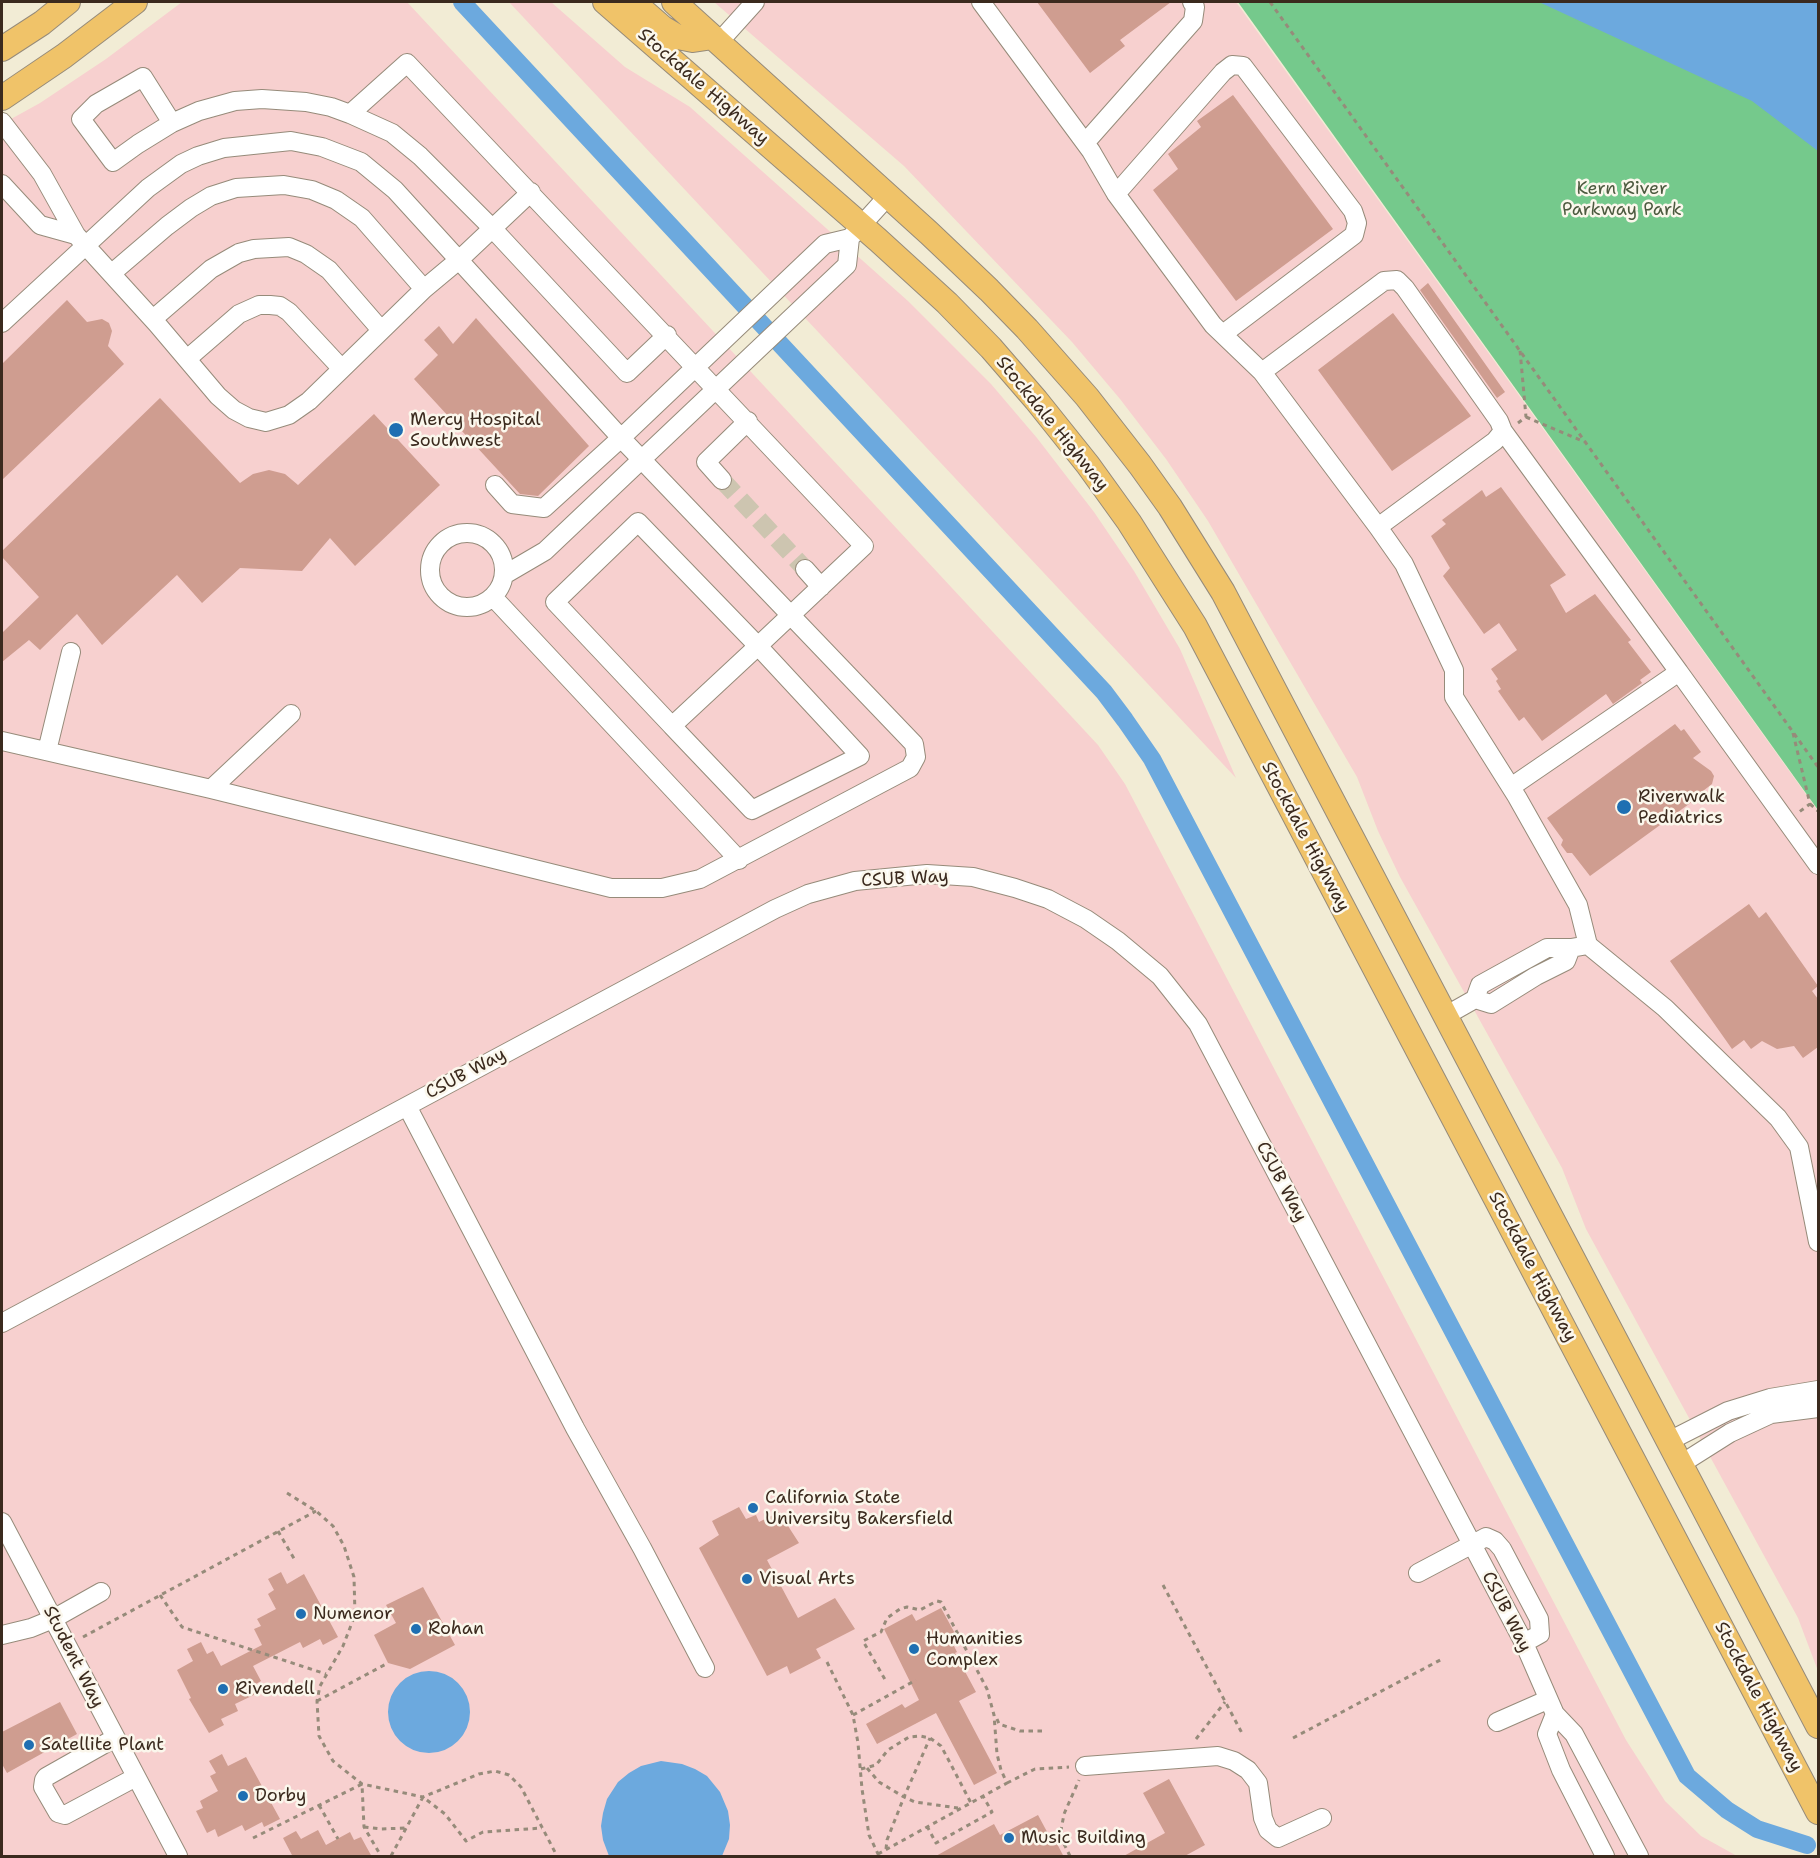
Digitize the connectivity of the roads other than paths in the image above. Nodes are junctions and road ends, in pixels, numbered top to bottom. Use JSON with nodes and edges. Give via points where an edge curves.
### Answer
{"nodes":[{"id":1,"x":68,"y":2,"type":"edge"},
{"id":2,"x":135,"y":2,"type":"edge"},
{"id":3,"x":605,"y":2,"type":"edge"},
{"id":4,"x":633,"y":2,"type":"edge"},
{"id":5,"x":674,"y":2,"type":"edge"},
{"id":6,"x":754,"y":2,"type":"edge"},
{"id":7,"x":981,"y":2,"type":"edge"},
{"id":8,"x":1192,"y":2,"type":"edge"},
{"id":9,"x":716,"y":40,"type":"junction"},
{"id":10,"x":2,"y":49,"type":"edge"},
{"id":11,"x":2,"y":98,"type":"edge"},
{"id":12,"x":350,"y":114,"type":"junction"},
{"id":13,"x":2,"y":122,"type":"edge"},
{"id":14,"x":172,"y":123,"type":"junction"},
{"id":15,"x":1085,"y":143,"type":"junction"},
{"id":16,"x":2,"y":184,"type":"edge"},
{"id":17,"x":531,"y":192,"type":"junction"},
{"id":18,"x":1116,"y":195,"type":"junction"},
{"id":19,"x":888,"y":196,"type":"junction"},
{"id":20,"x":492,"y":228,"type":"junction"},
{"id":21,"x":856,"y":232,"type":"junction"},
{"id":22,"x":81,"y":239,"type":"junction"},
{"id":23,"x":460,"y":259,"type":"junction"},
{"id":24,"x":112,"y":273,"type":"junction"},
{"id":25,"x":424,"y":289,"type":"junction"},
{"id":26,"x":153,"y":319,"type":"junction"},
{"id":27,"x":2,"y":323,"type":"edge"},
{"id":28,"x":381,"y":330,"type":"junction"},
{"id":29,"x":1223,"y":334,"type":"junction"},
{"id":30,"x":667,"y":335,"type":"junction"},
{"id":31,"x":187,"y":359,"type":"junction"},
{"id":32,"x":696,"y":367,"type":"junction"},
{"id":33,"x":342,"y":369,"type":"junction"},
{"id":34,"x":1262,"y":372,"type":"junction"},
{"id":35,"x":717,"y":389,"type":"junction"},
{"id":36,"x":748,"y":422,"type":"junction"},
{"id":37,"x":1503,"y":431,"type":"junction"},
{"id":38,"x":621,"y":438,"type":"junction"},
{"id":39,"x":641,"y":460,"type":"junction"},
{"id":40,"x":722,"y":480,"type":"tunnel mouth"},
{"id":41,"x":495,"y":485,"type":"dead end"},
{"id":42,"x":1378,"y":527,"type":"junction"},
{"id":43,"x":805,"y":569,"type":"tunnel mouth"},
{"id":44,"x":504,"y":575,"type":"junction"},
{"id":45,"x":821,"y":587,"type":"junction"},
{"id":46,"x":493,"y":597,"type":"junction"},
{"id":47,"x":790,"y":616,"type":"junction"},
{"id":48,"x":758,"y":646,"type":"junction"},
{"id":49,"x":71,"y":652,"type":"dead end"},
{"id":50,"x":1679,"y":672,"type":"junction"},
{"id":51,"x":291,"y":714,"type":"dead end"},
{"id":52,"x":672,"y":726,"type":"junction"},
{"id":53,"x":2,"y":741,"type":"edge"},
{"id":54,"x":47,"y":751,"type":"junction"},
{"id":55,"x":1511,"y":787,"type":"junction"},
{"id":56,"x":211,"y":789,"type":"junction"},
{"id":57,"x":738,"y":860,"type":"junction"},
{"id":58,"x":1818,"y":865,"type":"edge"},
{"id":59,"x":1580,"y":946,"type":"junction"},
{"id":60,"x":1445,"y":1016,"type":"junction"},
{"id":61,"x":407,"y":1106,"type":"junction"},
{"id":62,"x":1818,"y":1242,"type":"edge"},
{"id":63,"x":2,"y":1323,"type":"edge"},
{"id":64,"x":1818,"y":1390,"type":"edge"},
{"id":65,"x":1818,"y":1408,"type":"edge"},
{"id":66,"x":1669,"y":1441,"type":"junction"},
{"id":67,"x":1681,"y":1464,"type":"junction"},
{"id":68,"x":2,"y":1522,"type":"edge"},
{"id":69,"x":1471,"y":1544,"type":"junction"},
{"id":70,"x":1418,"y":1573,"type":"dead end"},
{"id":71,"x":101,"y":1592,"type":"dead end"},
{"id":72,"x":53,"y":1618,"type":"junction"},
{"id":73,"x":2,"y":1635,"type":"edge"},
{"id":74,"x":1524,"y":1643,"type":"junction"},
{"id":75,"x":705,"y":1668,"type":"dead end"},
{"id":76,"x":1551,"y":1707,"type":"junction"},
{"id":77,"x":1497,"y":1722,"type":"dead end"},
{"id":78,"x":1818,"y":1726,"type":"edge"},
{"id":79,"x":115,"y":1737,"type":"junction"},
{"id":80,"x":1085,"y":1766,"type":"road end"},
{"id":81,"x":136,"y":1777,"type":"junction"},
{"id":82,"x":1818,"y":1812,"type":"edge"},
{"id":83,"x":1322,"y":1818,"type":"dead end"},
{"id":84,"x":178,"y":1857,"type":"edge"},
{"id":85,"x":1605,"y":1857,"type":"edge"},
{"id":86,"x":1639,"y":1857,"type":"edge"}],
"edges":[{"from":1,"to":10,"type":"main road"},
{"from":2,"to":11,"type":"main road"},
{"from":3,"to":21,"type":"main road","name":"Stockdale Highway"},
{"from":4,"to":9,"type":"main road","via":[[678,37]]},
{"from":5,"to":9,"type":"main road"},
{"from":6,"to":9,"type":"street"},
{"from":7,"to":15,"type":"street"},
{"from":8,"to":15,"type":"street","via":[[1193,21]]},
{"from":9,"to":19,"type":"main road"},
{"from":12,"to":14,"type":"street","via":[[306,102],[262,99],[235,101]]},
{"from":12,"to":17,"type":"street","via":[[407,63]]},
{"from":12,"to":20,"type":"street","via":[[392,133]]},
{"from":13,"to":22,"type":"street","via":[[42,174]]},
{"from":14,"to":14,"type":"street","via":[[143,77],[96,105],[81,119],[113,162]]},
{"from":15,"to":18,"type":"street"},
{"from":16,"to":22,"type":"street","via":[[40,225]]},
{"from":17,"to":20,"type":"street"},
{"from":17,"to":30,"type":"street"},
{"from":18,"to":29,"type":"street"},
{"from":18,"to":29,"type":"street","via":[[1223,72],[1232,65],[1243,66],[1257,81],[1353,212],[1357,223],[1354,235]]},
{"from":19,"to":21,"type":"street"},
{"from":19,"to":60,"type":"main road","via":[[968,269],[1061,366],[1170,507],[1223,592]]},
{"from":20,"to":23,"type":"street"},
{"from":20,"to":30,"type":"street","via":[[627,373]]},
{"from":21,"to":32,"type":"street","via":[[825,244]]},
{"from":21,"to":35,"type":"street","via":[[848,265]]},
{"from":21,"to":82,"type":"main road","name":"Stockdale Highway","via":[[946,303],[991,348],[1066,436],[1130,522],[1187,612]]},
{"from":22,"to":23,"type":"street","via":[[181,164],[198,156],[224,148],[291,141],[322,147],[361,162],[395,190]]},
{"from":22,"to":24,"type":"street"},
{"from":22,"to":27,"type":"street"},
{"from":23,"to":25,"type":"street"},
{"from":23,"to":38,"type":"street"},
{"from":24,"to":25,"type":"street","via":[[190,208],[211,196],[236,188],[284,184],[336,200],[362,218]]},
{"from":24,"to":26,"type":"street"},
{"from":25,"to":28,"type":"street"},
{"from":26,"to":28,"type":"street","via":[[211,269],[239,253],[289,247],[328,270]]},
{"from":26,"to":31,"type":"street"},
{"from":28,"to":33,"type":"street"},
{"from":29,"to":34,"type":"street"},
{"from":30,"to":32,"type":"street"},
{"from":31,"to":33,"type":"street","via":[[234,410],[266,422],[289,416]]},
{"from":31,"to":33,"type":"street","via":[[238,314],[270,305],[289,312]]},
{"from":32,"to":35,"type":"street"},
{"from":32,"to":38,"type":"street"},
{"from":34,"to":37,"type":"street","via":[[1384,281],[1397,280]]},
{"from":34,"to":42,"type":"street"},
{"from":35,"to":36,"type":"street"},
{"from":35,"to":39,"type":"street"},
{"from":36,"to":40,"type":"street","via":[[706,462]]},
{"from":36,"to":45,"type":"street","via":[[864,546]]},
{"from":37,"to":42,"type":"street","via":[[1495,441]]},
{"from":37,"to":50,"type":"street"},
{"from":38,"to":39,"type":"street"},
{"from":38,"to":41,"type":"street","via":[[544,508],[512,504]]},
{"from":39,"to":44,"type":"street","via":[[545,550]]},
{"from":39,"to":47,"type":"street"},
{"from":42,"to":55,"type":"street","via":[[1404,564],[1454,670],[1454,698]]},
{"from":43,"to":45,"type":"street"},
{"from":44,"to":46,"type":"street"},
{"from":44,"to":46,"type":"street","via":[[499,551],[480,535],[456,535],[436,549],[430,572],[438,594],[459,607],[471,608]]},
{"from":45,"to":47,"type":"street"},
{"from":46,"to":57,"type":"street"},
{"from":47,"to":48,"type":"street"},
{"from":47,"to":57,"type":"street","via":[[914,744],[916,757],[910,768]]},
{"from":48,"to":52,"type":"street"},
{"from":48,"to":52,"type":"street","via":[[860,756],[752,810]]},
{"from":48,"to":52,"type":"street","via":[[638,522],[555,602]]},
{"from":49,"to":54,"type":"street"},
{"from":50,"to":55,"type":"street"},
{"from":50,"to":58,"type":"street"},
{"from":51,"to":56,"type":"street"},
{"from":53,"to":54,"type":"street"},
{"from":54,"to":56,"type":"street"},
{"from":55,"to":59,"type":"street","via":[[1578,905]]},
{"from":56,"to":57,"type":"street","via":[[611,888],[662,888],[700,879]]},
{"from":59,"to":60,"type":"street","via":[[1547,948],[1480,985],[1475,999]]},
{"from":59,"to":62,"type":"street","via":[[1665,1008],[1778,1118],[1799,1147]]},
{"from":60,"to":66,"type":"main road"},
{"from":61,"to":63,"type":"street","name":"CSUB Way"},
{"from":61,"to":69,"type":"street","name":"CSUB Way","via":[[808,894],[855,881],[927,874],[973,877],[1048,899],[1086,919],[1135,955],[1160,976],[1198,1024]]},
{"from":61,"to":75,"type":"street","via":[[574,1428]]},
{"from":64,"to":66,"type":"street","via":[[1770,1398],[1728,1411]]},
{"from":65,"to":67,"type":"street","via":[[1771,1414],[1730,1433]]},
{"from":66,"to":67,"type":"main road"},
{"from":67,"to":78,"type":"main road"},
{"from":68,"to":72,"type":"street","name":"Student Way"},
{"from":69,"to":70,"type":"street"},
{"from":69,"to":74,"type":"street","name":"CSUB Way"},
{"from":69,"to":74,"type":"street","via":[[1485,1537],[1502,1549],[1539,1619],[1540,1634]]},
{"from":71,"to":72,"type":"street"},
{"from":72,"to":73,"type":"street"},
{"from":72,"to":79,"type":"street","name":"Student Way"},
{"from":74,"to":76,"type":"street","name":"CSUB Way"},
{"from":76,"to":77,"type":"street"},
{"from":76,"to":85,"type":"street","via":[[1547,1734]]},
{"from":76,"to":86,"type":"street","name":"CSUB Way","via":[[1574,1734]]},
{"from":79,"to":81,"type":"street","name":"Student Way"},
{"from":79,"to":81,"type":"street","via":[[46,1777],[43,1787],[58,1813],[65,1815]]},
{"from":80,"to":83,"type":"street","via":[[1218,1756],[1248,1770],[1258,1782],[1263,1818],[1278,1839]]},
{"from":81,"to":84,"type":"street","name":"Student Way"}]}
